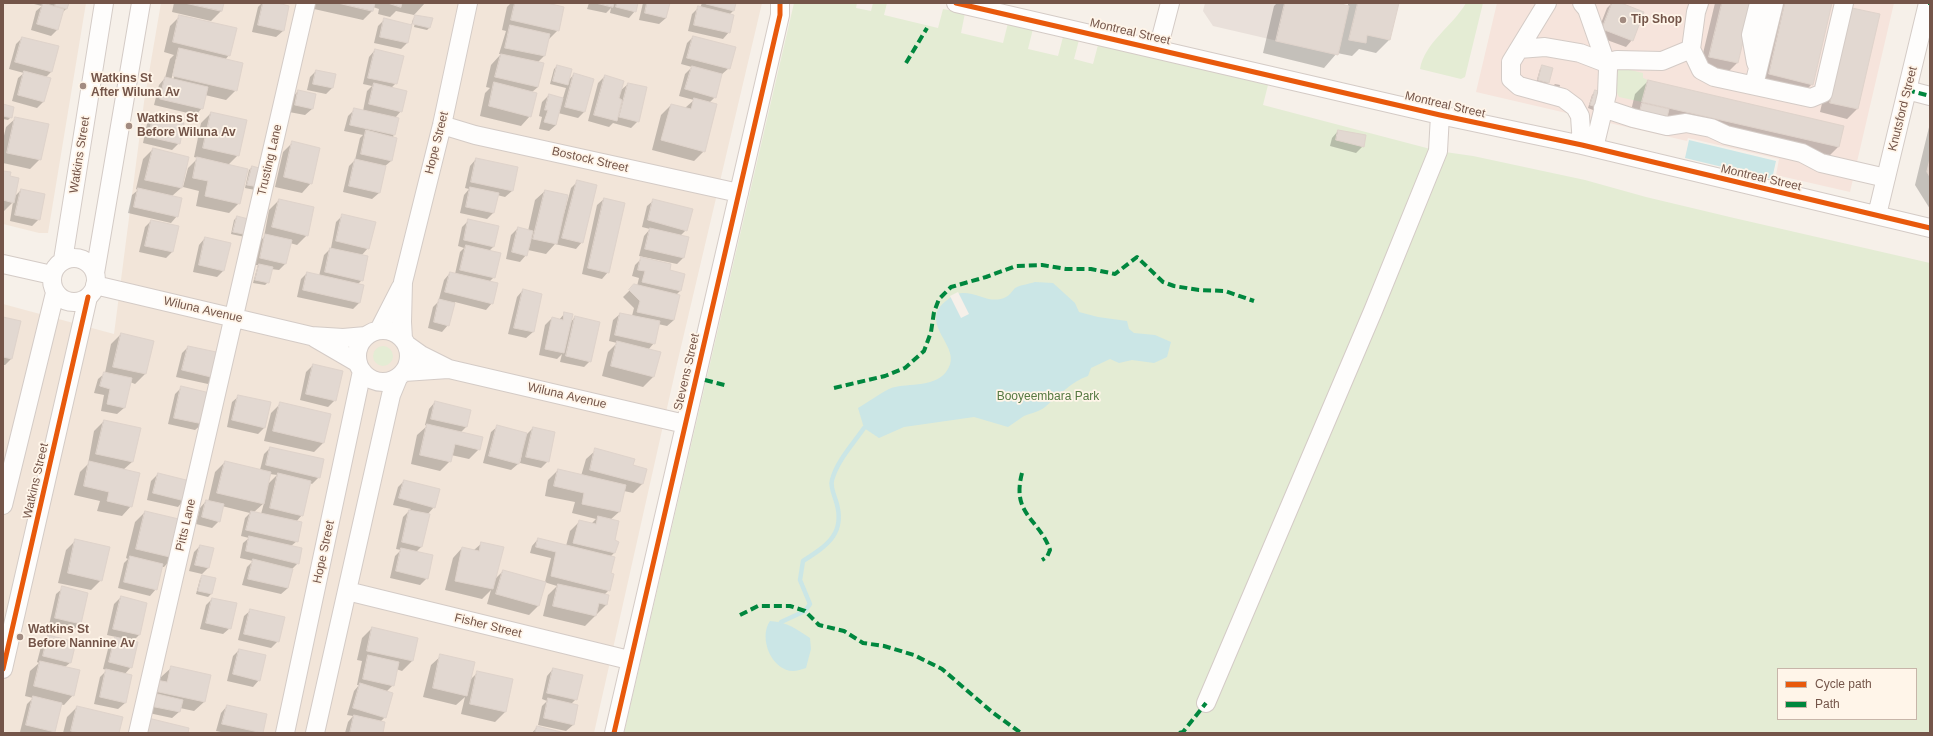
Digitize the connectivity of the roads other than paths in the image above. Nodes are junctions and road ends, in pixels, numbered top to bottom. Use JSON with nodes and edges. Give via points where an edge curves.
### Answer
{"nodes":[{"id":1,"x":104,"y":3,"type":"edge"},
{"id":2,"x":141,"y":3,"type":"edge"},
{"id":3,"x":306,"y":3,"type":"edge"},
{"id":4,"x":468,"y":3,"type":"edge"},
{"id":5,"x":956,"y":3,"type":"edge"},
{"id":6,"x":1170,"y":3,"type":"edge"},
{"id":7,"x":1547,"y":3,"type":"edge"},
{"id":8,"x":1582,"y":3,"type":"edge"},
{"id":9,"x":1699,"y":3,"type":"edge"},
{"id":10,"x":1764,"y":3,"type":"edge"},
{"id":11,"x":1774,"y":3,"type":"edge"},
{"id":12,"x":1844,"y":3,"type":"edge"},
{"id":13,"x":1929,"y":3,"type":"edge"},
{"id":14,"x":782,"y":7,"type":"edge"},
{"id":15,"x":1158,"y":49,"type":"junction"},
{"id":16,"x":1519,"y":49,"type":"junction"},
{"id":17,"x":1690,"y":49,"type":"junction"},
{"id":18,"x":1606,"y":63,"type":"junction"},
{"id":19,"x":1755,"y":78,"type":"junction"},
{"id":20,"x":1907,"y":90,"type":"junction"},
{"id":21,"x":1930,"y":96,"type":"edge"},
{"id":22,"x":1602,"y":111,"type":"junction"},
{"id":23,"x":1440,"y":115,"type":"junction"},
{"id":24,"x":442,"y":125,"type":"junction"},
{"id":25,"x":1588,"y":147,"type":"junction"},
{"id":26,"x":1886,"y":178,"type":"junction"},
{"id":27,"x":739,"y":193,"type":"junction"},
{"id":28,"x":1877,"y":215,"type":"junction"},
{"id":29,"x":1930,"y":228,"type":"edge"},
{"id":30,"x":63,"y":260,"type":"junction"},
{"id":31,"x":3,"y":264,"type":"edge"},
{"id":32,"x":52,"y":275,"type":"junction"},
{"id":33,"x":403,"y":282,"type":"junction"},
{"id":34,"x":93,"y":285,"type":"junction"},
{"id":35,"x":55,"y":293,"type":"junction"},
{"id":36,"x":234,"y":317,"type":"junction"},
{"id":37,"x":373,"y":333,"type":"junction"},
{"id":38,"x":311,"y":336,"type":"junction"},
{"id":39,"x":405,"y":342,"type":"junction"},
{"id":40,"x":360,"y":367,"type":"junction"},
{"id":41,"x":449,"y":369,"type":"junction"},
{"id":42,"x":401,"y":375,"type":"junction"},
{"id":43,"x":685,"y":424,"type":"junction"},
{"id":44,"x":3,"y":504,"type":"edge"},
{"id":45,"x":347,"y":591,"type":"junction"},
{"id":46,"x":629,"y":660,"type":"junction"},
{"id":47,"x":3,"y":669,"type":"edge"},
{"id":48,"x":1206,"y":703,"type":"dead end"},
{"id":49,"x":138,"y":733,"type":"edge"},
{"id":50,"x":285,"y":733,"type":"edge"},
{"id":51,"x":315,"y":733,"type":"edge"},
{"id":52,"x":614,"y":733,"type":"edge"}],
"edges":[{"from":1,"to":30,"type":"street","name":"Watkins Street"},
{"from":2,"to":34,"type":"street","name":"Watkins Street"},
{"from":3,"to":36,"type":"street","name":"Trusting Lane"},
{"from":4,"to":24,"type":"street","name":"Hope Street"},
{"from":5,"to":15,"type":"street","name":"Montreal Street"},
{"from":6,"to":15,"type":"street"},
{"from":7,"to":16,"type":"street"},
{"from":8,"to":18,"type":"street","via":[[1587,9]]},
{"from":9,"to":17,"type":"street"},
{"from":10,"to":19,"type":"street","via":[[1758,7],[1751,35]]},
{"from":11,"to":19,"type":"street"},
{"from":12,"to":19,"type":"street","via":[[1823,93],[1811,98]]},
{"from":13,"to":20,"type":"street","name":"Knutsford Street"},
{"from":14,"to":27,"type":"street","name":"Stevens Street"},
{"from":15,"to":23,"type":"street","name":"Montreal Street"},
{"from":16,"to":18,"type":"street","via":[[1552,48],[1580,53]]},
{"from":16,"to":25,"type":"street","via":[[1511,62],[1511,79],[1519,86],[1563,98],[1575,107]]},
{"from":17,"to":18,"type":"street","via":[[1662,60],[1617,60]]},
{"from":17,"to":19,"type":"street","via":[[1701,70],[1714,76]]},
{"from":18,"to":22,"type":"street","via":[[1608,75]]},
{"from":20,"to":21,"type":"street"},
{"from":20,"to":26,"type":"street","name":"Knutsford Street"},
{"from":22,"to":25,"type":"street"},
{"from":22,"to":26,"type":"street","via":[[1667,126],[1684,122],[1711,128],[1726,135],[1802,153],[1821,163]]},
{"from":23,"to":25,"type":"street","name":"Montreal Street"},
{"from":23,"to":48,"type":"street","via":[[1438,151],[1373,311]]},
{"from":24,"to":27,"type":"street","name":"Bostock Street","via":[[475,135]]},
{"from":24,"to":33,"type":"street","name":"Hope Street"},
{"from":25,"to":28,"type":"street","name":"Montreal Street"},
{"from":26,"to":28,"type":"street","name":"Knutsford Street"},
{"from":27,"to":43,"type":"street","name":"Stevens Street"},
{"from":28,"to":29,"type":"street","name":"Montreal Street"},
{"from":30,"to":32,"type":"street","via":[[56,266]]},
{"from":30,"to":34,"type":"street","via":[[76,258],[87,262]]},
{"from":31,"to":32,"type":"street"},
{"from":32,"to":35,"type":"street","via":[[51,282]]},
{"from":33,"to":37,"type":"street","name":"Hope Street"},
{"from":33,"to":39,"type":"street","name":"Hope Street","via":[[402,322]]},
{"from":34,"to":35,"type":"street","via":[[78,302],[68,302]]},
{"from":34,"to":36,"type":"street","name":"Wiluna Avenue"},
{"from":34,"to":47,"type":"street","name":"Watkins Street"},
{"from":35,"to":44,"type":"street"},
{"from":36,"to":38,"type":"street","name":"Wiluna Avenue"},
{"from":36,"to":49,"type":"street","name":"Pitts Lane"},
{"from":37,"to":38,"type":"street","name":"Wiluna Avenue","via":[[343,338]]},
{"from":37,"to":39,"type":"street","via":[[392,331]]},
{"from":37,"to":40,"type":"street","via":[[358,348]]},
{"from":38,"to":40,"type":"street","name":"Wiluna Avenue"},
{"from":39,"to":41,"type":"street","name":"Wiluna Avenue","via":[[422,355]]},
{"from":39,"to":42,"type":"street","via":[[409,359]]},
{"from":40,"to":42,"type":"street","via":[[372,380],[378,382],[392,381]]},
{"from":40,"to":50,"type":"street","name":"Hope Street"},
{"from":41,"to":42,"type":"street","name":"Wiluna Avenue"},
{"from":41,"to":43,"type":"street","name":"Wiluna Avenue"},
{"from":42,"to":45,"type":"street","via":[[391,395]]},
{"from":43,"to":46,"type":"street","name":"Stevens Street"},
{"from":45,"to":46,"type":"street","name":"Fisher Street"},
{"from":45,"to":51,"type":"street"},
{"from":46,"to":52,"type":"street","name":"Stevens Street"}]}
